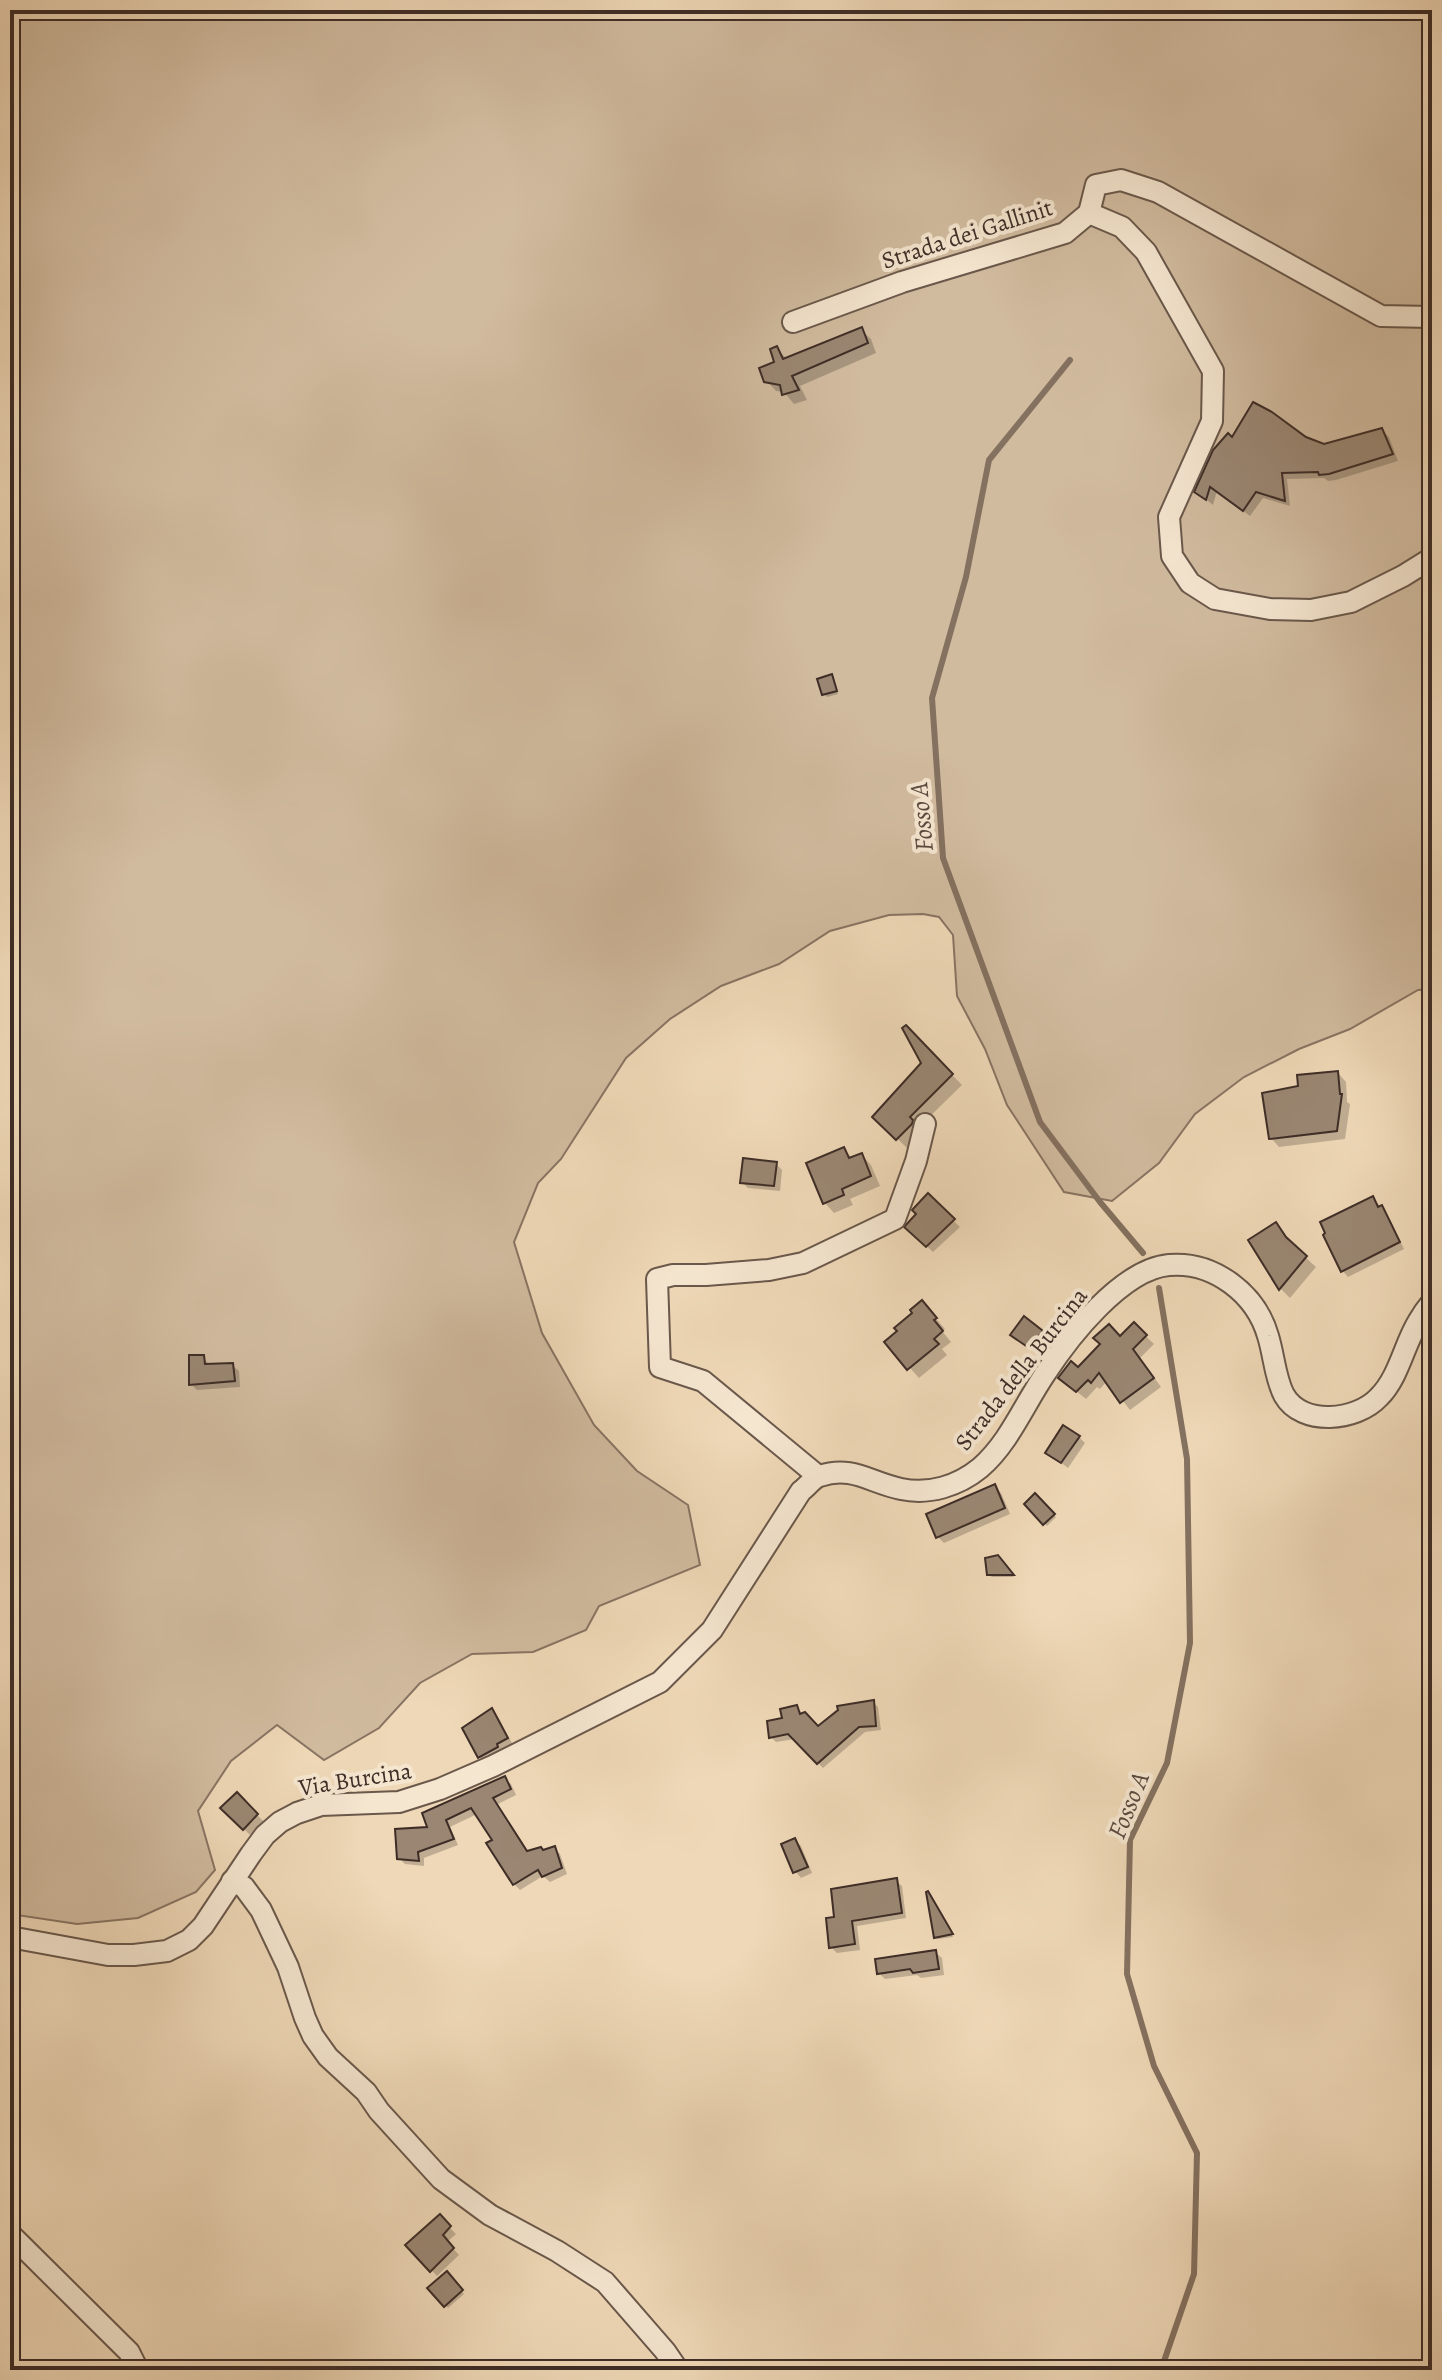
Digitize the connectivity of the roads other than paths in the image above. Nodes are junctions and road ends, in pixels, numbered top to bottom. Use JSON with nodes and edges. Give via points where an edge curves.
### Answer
{"nodes":[{"id":1,"x":1089,"y":213,"type":"junction"},
{"id":2,"x":1432,"y":317,"type":"edge"},
{"id":3,"x":793,"y":322,"type":"dead end"},
{"id":4,"x":1432,"y":558,"type":"edge"},
{"id":5,"x":925,"y":1124,"type":"dead end"},
{"id":6,"x":1432,"y":1302,"type":"edge"},
{"id":7,"x":818,"y":1476,"type":"junction"},
{"id":8,"x":232,"y":1881,"type":"junction"},
{"id":9,"x":10,"y":1937,"type":"edge"},
{"id":10,"x":10,"y":2234,"type":"edge"},
{"id":11,"x":138,"y":2370,"type":"edge"},
{"id":12,"x":678,"y":2370,"type":"edge"}],
"edges":[{"from":1,"to":2,"type":"street","via":[[1096,185],[1121,180],[1158,192],[1381,316]]},
{"from":1,"to":3,"type":"street","name":"Strada dei Gallinit","via":[[1065,233],[902,282]]},
{"from":1,"to":4,"type":"street","name":"Strada dei Gallinit","via":[[1122,227],[1146,252],[1213,371],[1212,421],[1169,517],[1172,556],[1190,583],[1215,599],[1311,610],[1351,602]]},
{"from":5,"to":7,"type":"street","via":[[895,1219],[803,1263],[657,1279],[660,1367],[703,1381]]},
{"from":6,"to":7,"type":"street","name":"Strada della Burcina","via":[[1380,1396],[1364,1409],[1316,1416],[1294,1409],[1283,1393],[1268,1334],[1241,1289],[1192,1265],[1167,1265],[1141,1273],[1098,1307],[1045,1373],[999,1446],[958,1483],[941,1490],[902,1490],[848,1471]]},
{"from":7,"to":8,"type":"street","name":"Via Burcina","via":[[801,1491],[712,1630],[660,1682],[440,1789],[399,1802],[321,1805],[297,1813],[265,1835]]},
{"from":8,"to":9,"type":"street","name":"Via Burcina","via":[[203,1926],[167,1951],[108,1955]]},
{"from":8,"to":12,"type":"street","via":[[244,1887],[261,1910],[313,2036],[328,2057],[366,2092],[441,2179],[490,2215],[605,2282]]},
{"from":10,"to":11,"type":"street","via":[[129,2352]]}]}
